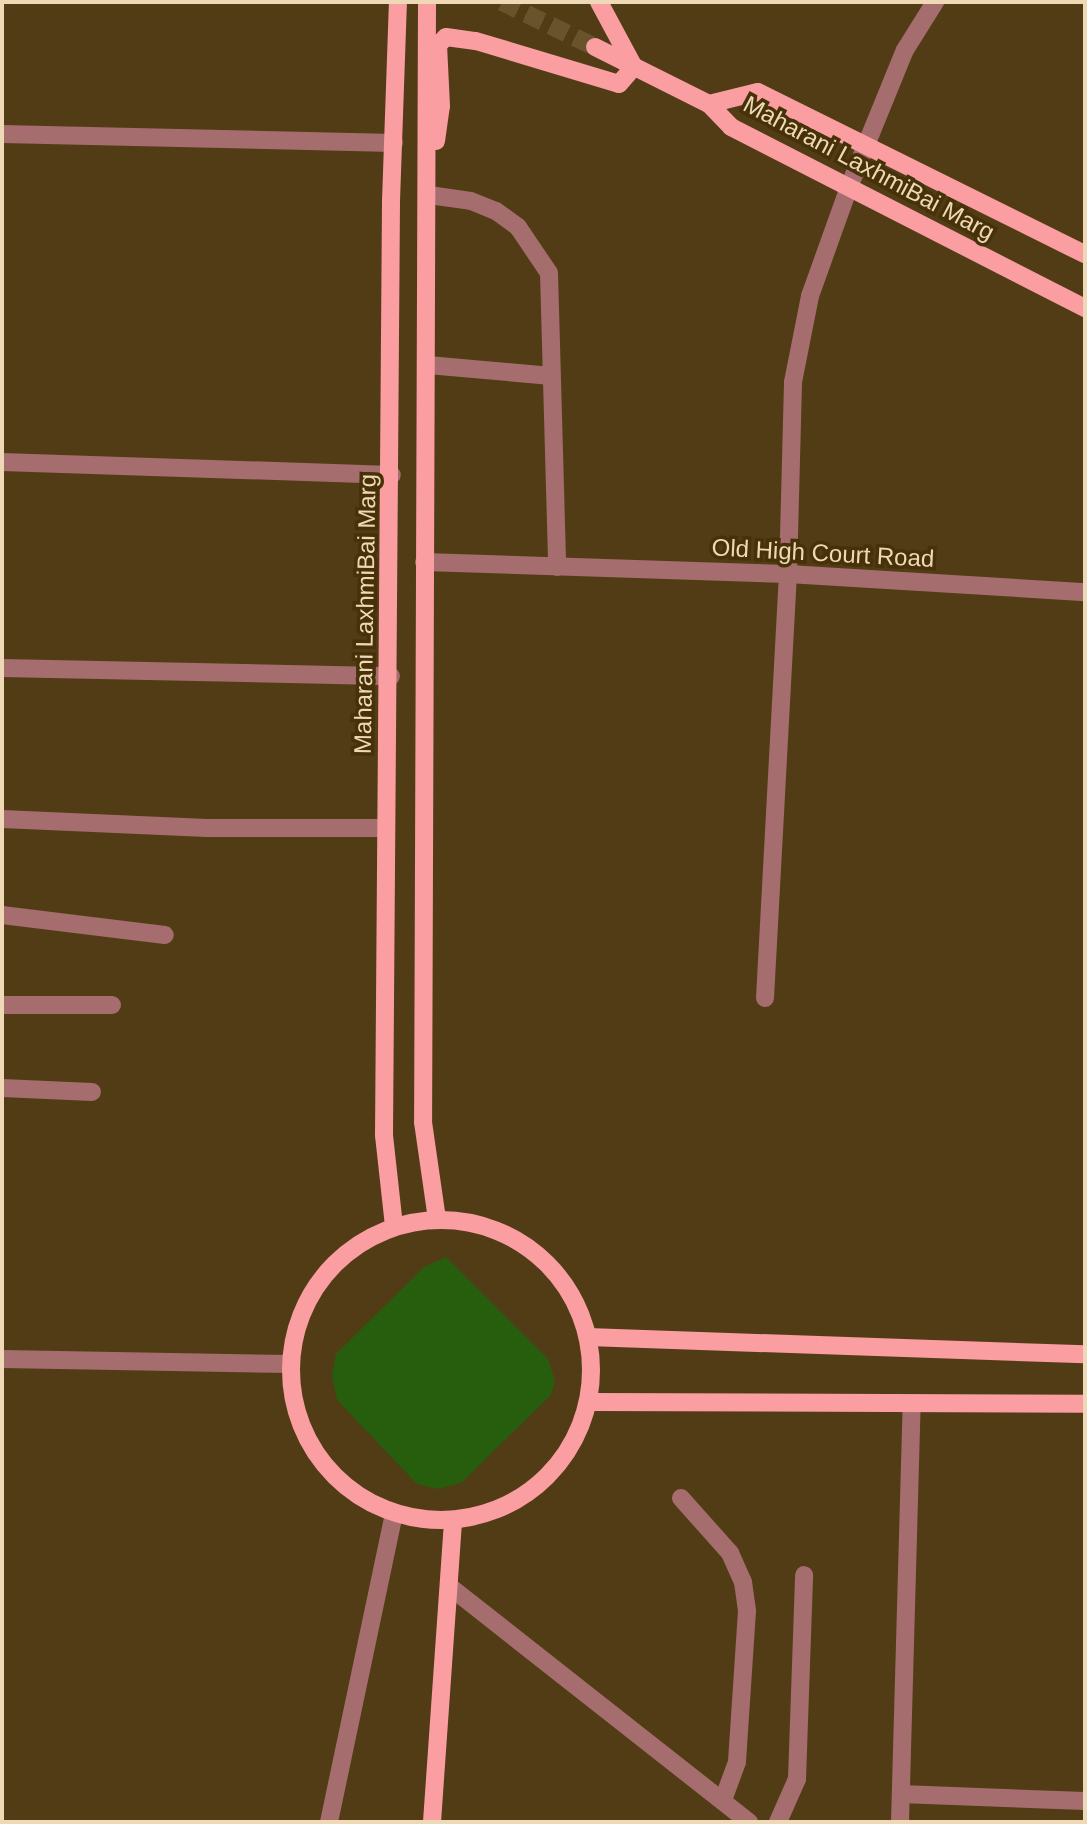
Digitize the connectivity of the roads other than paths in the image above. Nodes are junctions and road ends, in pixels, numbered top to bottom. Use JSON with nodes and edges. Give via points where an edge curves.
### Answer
{"nodes":[{"id":1,"x":398,"y":2,"type":"edge"},
{"id":2,"x":428,"y":2,"type":"edge"},
{"id":3,"x":599,"y":2,"type":"edge"},
{"id":4,"x":935,"y":2,"type":"edge"},
{"id":5,"x":595,"y":47,"type":"tunnel mouth"},
{"id":6,"x":634,"y":67,"type":"junction"},
{"id":7,"x":709,"y":104,"type":"junction"},
{"id":8,"x":2,"y":134,"type":"edge"},
{"id":9,"x":394,"y":143,"type":"junction"},
{"id":10,"x":866,"y":145,"type":"junction"},
{"id":11,"x":429,"y":155,"type":"junction"},
{"id":12,"x":849,"y":187,"type":"junction"},
{"id":13,"x":429,"y":195,"type":"junction"},
{"id":14,"x":1085,"y":254,"type":"edge"},
{"id":15,"x":1085,"y":308,"type":"edge"},
{"id":16,"x":428,"y":365,"type":"junction"},
{"id":17,"x":552,"y":376,"type":"junction"},
{"id":18,"x":2,"y":462,"type":"edge"},
{"id":19,"x":392,"y":475,"type":"junction"},
{"id":20,"x":424,"y":562,"type":"junction"},
{"id":21,"x":557,"y":567,"type":"junction"},
{"id":22,"x":788,"y":573,"type":"junction"},
{"id":23,"x":1085,"y":592,"type":"edge"},
{"id":24,"x":2,"y":668,"type":"edge"},
{"id":25,"x":391,"y":676,"type":"junction"},
{"id":26,"x":2,"y":819,"type":"edge"},
{"id":27,"x":385,"y":828,"type":"junction"},
{"id":28,"x":2,"y":915,"type":"edge"},
{"id":29,"x":165,"y":935,"type":"dead end"},
{"id":30,"x":765,"y":998,"type":"dead end"},
{"id":31,"x":2,"y":1005,"type":"edge"},
{"id":32,"x":112,"y":1005,"type":"dead end"},
{"id":33,"x":2,"y":1088,"type":"edge"},
{"id":34,"x":92,"y":1092,"type":"dead end"},
{"id":35,"x":437,"y":1219,"type":"junction"},
{"id":36,"x":394,"y":1226,"type":"junction"},
{"id":37,"x":588,"y":1337,"type":"junction"},
{"id":38,"x":1085,"y":1354,"type":"edge"},
{"id":39,"x":2,"y":1359,"type":"edge"},
{"id":40,"x":290,"y":1364,"type":"junction"},
{"id":41,"x":589,"y":1402,"type":"junction"},
{"id":42,"x":912,"y":1403,"type":"junction"},
{"id":43,"x":1085,"y":1404,"type":"edge"},
{"id":44,"x":681,"y":1498,"type":"dead end"},
{"id":45,"x":394,"y":1514,"type":"junction"},
{"id":46,"x":453,"y":1522,"type":"junction"},
{"id":47,"x":804,"y":1575,"type":"dead end"},
{"id":48,"x":449,"y":1586,"type":"junction"},
{"id":49,"x":901,"y":1794,"type":"junction"},
{"id":50,"x":723,"y":1800,"type":"junction"},
{"id":51,"x":1085,"y":1801,"type":"edge"},
{"id":52,"x":329,"y":1822,"type":"edge"},
{"id":53,"x":432,"y":1822,"type":"edge"},
{"id":54,"x":749,"y":1822,"type":"edge"},
{"id":55,"x":778,"y":1822,"type":"edge"},
{"id":56,"x":900,"y":1822,"type":"edge"}],
"edges":[{"from":1,"to":9,"type":"main road","name":"Maharani LaxhmiBai Marg"},
{"from":2,"to":11,"type":"main road"},
{"from":3,"to":6,"type":"main road"},
{"from":4,"to":10,"type":"street","via":[[905,50]]},
{"from":5,"to":6,"type":"main road","name":"Maharani LaxhmiBai Marg"},
{"from":6,"to":7,"type":"main road","name":"Maharani LaxhmiBai Marg"},
{"from":6,"to":11,"type":"main road","via":[[619,84],[476,41],[446,37],[438,45],[439,135]]},
{"from":7,"to":10,"type":"main road","via":[[758,92]]},
{"from":7,"to":12,"type":"main road","name":"Maharani LaxhmiBai Marg","via":[[731,127]]},
{"from":8,"to":9,"type":"street"},
{"from":9,"to":19,"type":"main road","name":"Maharani LaxhmiBai Marg"},
{"from":10,"to":12,"type":"street"},
{"from":10,"to":14,"type":"main road"},
{"from":11,"to":13,"type":"main road"},
{"from":12,"to":15,"type":"main road","name":"Maharani LaxhmiBai Marg"},
{"from":12,"to":22,"type":"street","via":[[810,296],[793,382]]},
{"from":13,"to":16,"type":"main road"},
{"from":13,"to":17,"type":"street","via":[[471,201],[496,211],[518,227],[536,249],[549,273],[553,301]]},
{"from":16,"to":17,"type":"street"},
{"from":16,"to":20,"type":"main road"},
{"from":17,"to":21,"type":"street"},
{"from":18,"to":19,"type":"street"},
{"from":19,"to":25,"type":"main road","name":"Maharani LaxhmiBai Marg"},
{"from":20,"to":21,"type":"street","name":"Old High Court Road"},
{"from":20,"to":35,"type":"main road","via":[[423,1122]]},
{"from":21,"to":22,"type":"street","name":"Old High Court Road"},
{"from":22,"to":23,"type":"street","name":"Old High Court Road"},
{"from":22,"to":30,"type":"street"},
{"from":24,"to":25,"type":"street"},
{"from":25,"to":27,"type":"main road","name":"Maharani LaxhmiBai Marg"},
{"from":26,"to":27,"type":"street","via":[[207,828]]},
{"from":27,"to":36,"type":"main road","name":"Maharani LaxhmiBai Marg","via":[[384,1135]]},
{"from":28,"to":29,"type":"street"},
{"from":31,"to":32,"type":"street"},
{"from":33,"to":34,"type":"street"},
{"from":35,"to":36,"type":"main road"},
{"from":35,"to":37,"type":"main road","via":[[478,1224],[527,1248],[549,1265],[573,1299]]},
{"from":36,"to":40,"type":"main road","via":[[354,1247],[321,1279],[299,1319]]},
{"from":37,"to":38,"type":"main road"},
{"from":37,"to":41,"type":"main road","via":[[592,1369]]},
{"from":39,"to":40,"type":"street"},
{"from":40,"to":45,"type":"main road","via":[[296,1412],[317,1456],[351,1491]]},
{"from":41,"to":42,"type":"main road"},
{"from":41,"to":46,"type":"main road","via":[[570,1449],[537,1488],[492,1513]]},
{"from":42,"to":43,"type":"main road"},
{"from":42,"to":49,"type":"street"},
{"from":44,"to":50,"type":"street","via":[[730,1553],[743,1582],[747,1611],[737,1762]]},
{"from":45,"to":46,"type":"main road"},
{"from":45,"to":52,"type":"street"},
{"from":46,"to":48,"type":"main road"},
{"from":47,"to":55,"type":"street","via":[[796,1779]]},
{"from":48,"to":50,"type":"street"},
{"from":48,"to":53,"type":"main road"},
{"from":49,"to":51,"type":"street"},
{"from":49,"to":56,"type":"street"},
{"from":50,"to":54,"type":"street"}]}
